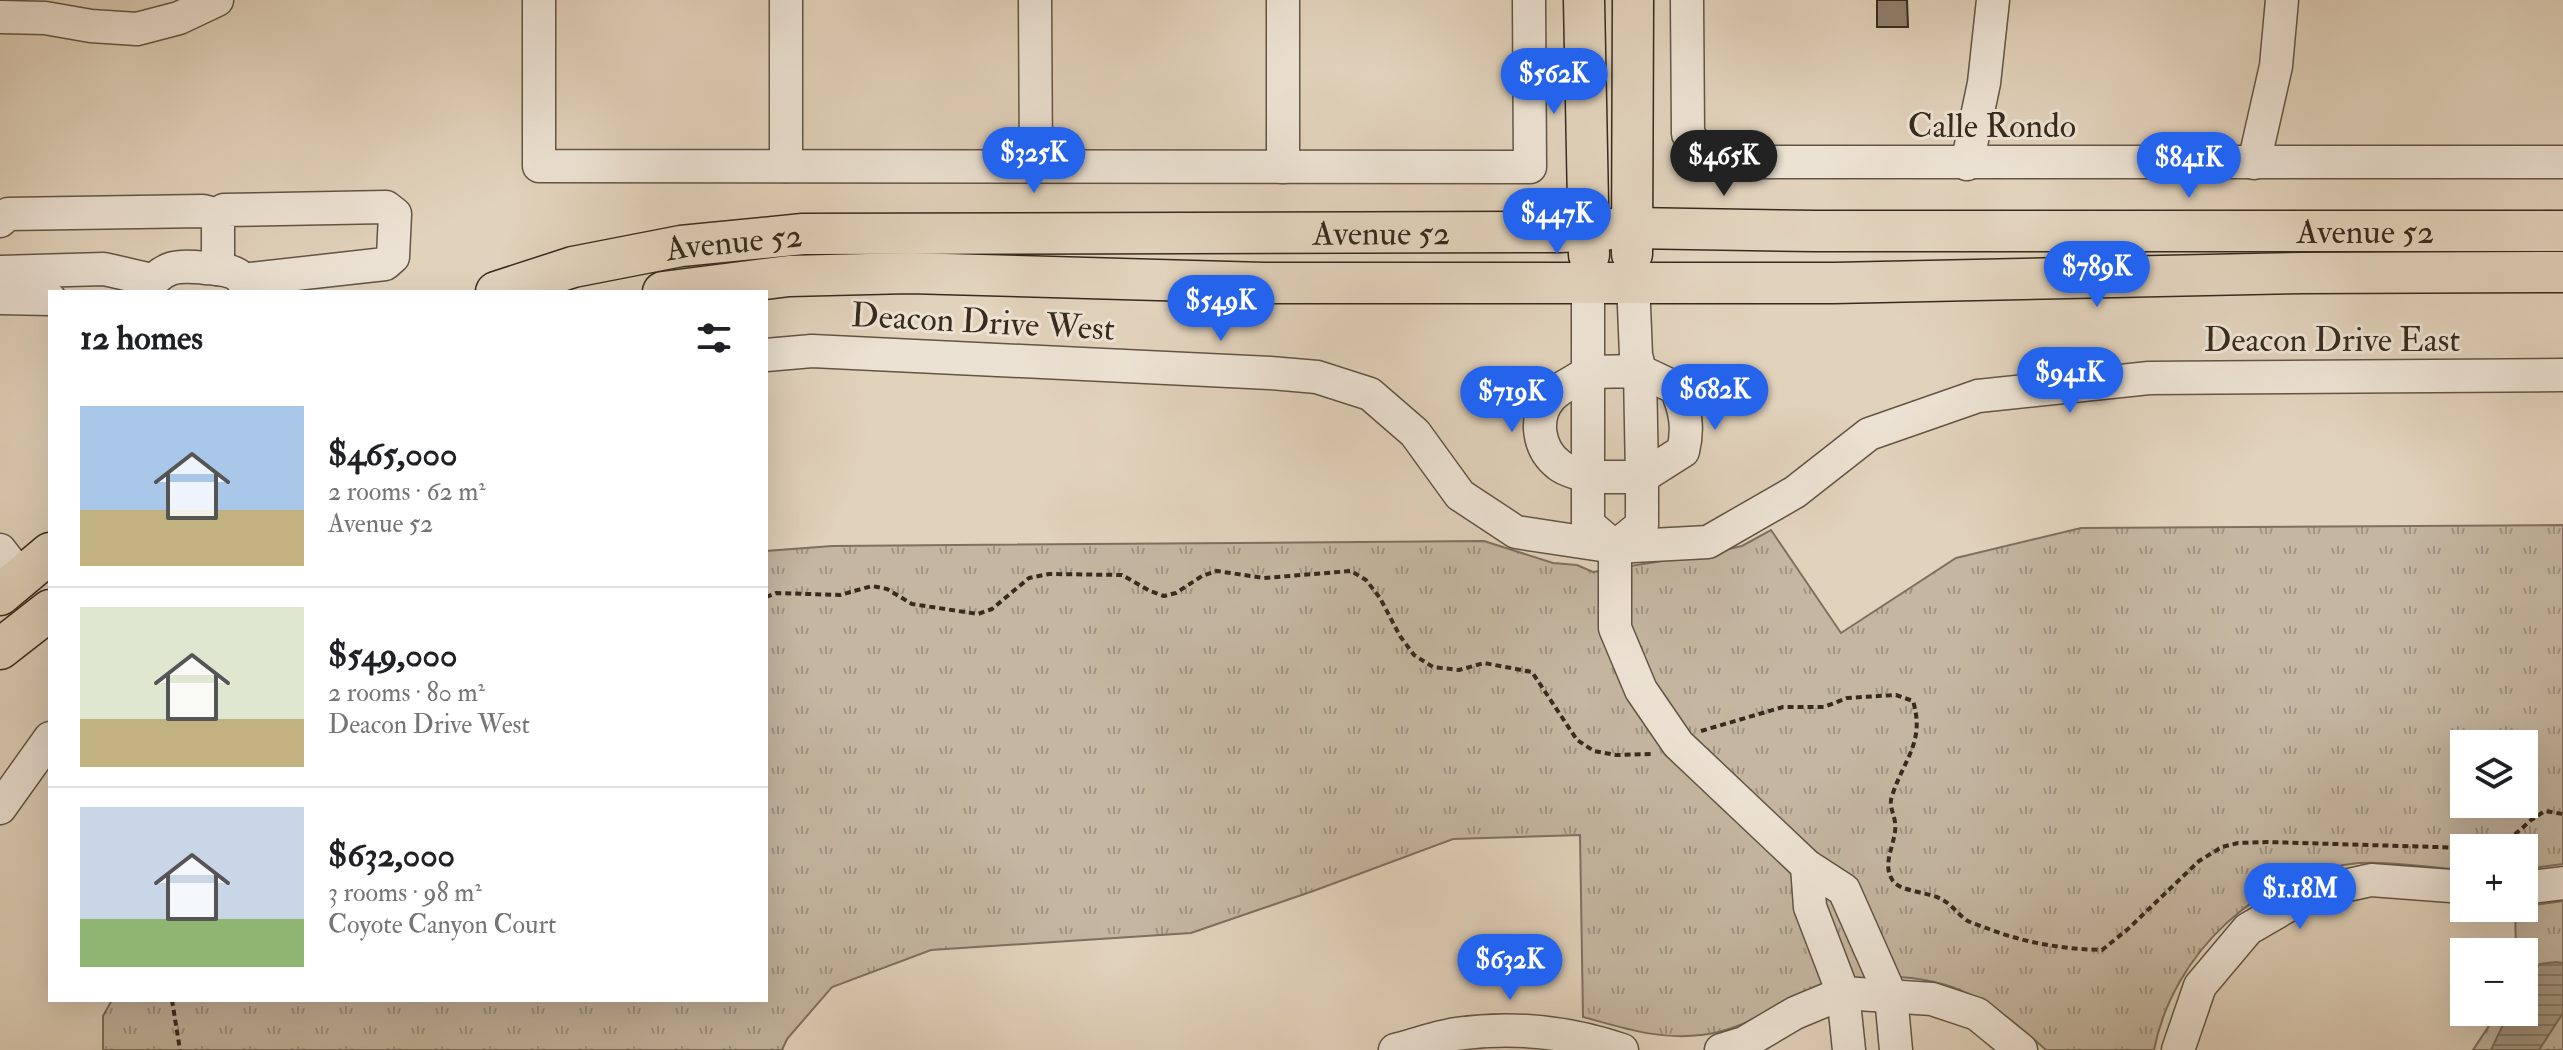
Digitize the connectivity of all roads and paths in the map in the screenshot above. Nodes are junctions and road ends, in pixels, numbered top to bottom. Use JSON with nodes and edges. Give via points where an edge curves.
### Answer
{"nodes":[{"id":1,"x":217,"y":0,"type":"edge"},
{"id":2,"x":539,"y":0,"type":"edge"},
{"id":3,"x":786,"y":0,"type":"edge"},
{"id":4,"x":1035,"y":0,"type":"edge"},
{"id":5,"x":1283,"y":0,"type":"edge"},
{"id":6,"x":1529,"y":0,"type":"edge"},
{"id":7,"x":1584,"y":0,"type":"edge"},
{"id":8,"x":1633,"y":0,"type":"edge"},
{"id":9,"x":1687,"y":0,"type":"edge"},
{"id":10,"x":1993,"y":0,"type":"edge"},
{"id":11,"x":2282,"y":0,"type":"edge"},
{"id":12,"x":0,"y":17,"type":"edge"},
{"id":13,"x":2563,"y":162,"type":"edge"},
{"id":14,"x":2254,"y":163,"type":"junction"},
{"id":15,"x":1967,"y":164,"type":"junction"},
{"id":16,"x":786,"y":166,"type":"junction"},
{"id":17,"x":1036,"y":167,"type":"junction"},
{"id":18,"x":1283,"y":167,"type":"junction"},
{"id":19,"x":218,"y":215,"type":"junction"},
{"id":20,"x":0,"y":221,"type":"edge"},
{"id":21,"x":1632,"y":228,"type":"junction"},
{"id":22,"x":1590,"y":230,"type":"junction"},
{"id":23,"x":2563,"y":231,"type":"edge"},
{"id":24,"x":0,"y":272,"type":"edge"},
{"id":25,"x":2563,"y":272,"type":"edge"},
{"id":26,"x":231,"y":280,"type":"edge"},
{"id":27,"x":1633,"y":282,"type":"junction"},
{"id":28,"x":1588,"y":283,"type":"junction"},
{"id":29,"x":149,"y":286,"type":"edge"},
{"id":30,"x":502,"y":290,"type":"edge"},
{"id":31,"x":679,"y":290,"type":"edge"},
{"id":32,"x":0,"y":298,"type":"edge"},
{"id":33,"x":48,"y":299,"type":"edge"},
{"id":34,"x":768,"y":355,"type":"edge"},
{"id":35,"x":1640,"y":371,"type":"junction"},
{"id":36,"x":1588,"y":372,"type":"junction"},
{"id":37,"x":2563,"y":375,"type":"edge"},
{"id":38,"x":1588,"y":477,"type":"junction"},
{"id":39,"x":1642,"y":477,"type":"junction"},
{"id":40,"x":1615,"y":547,"type":"junction"},
{"id":41,"x":48,"y":612,"type":"edge"},
{"id":42,"x":0,"y":649,"type":"edge"},
{"id":43,"x":48,"y":741,"type":"edge"},
{"id":44,"x":0,"y":808,"type":"edge"},
{"id":45,"x":2563,"y":814,"type":"edge"},
{"id":46,"x":2516,"y":834,"type":"edge"},
{"id":47,"x":1807,"y":866,"type":"junction"},
{"id":48,"x":2563,"y":883,"type":"edge"},
{"id":49,"x":2450,"y":886,"type":"edge"},
{"id":50,"x":2538,"y":886,"type":"edge"},
{"id":51,"x":1843,"y":993,"type":"junction"},
{"id":52,"x":1891,"y":996,"type":"junction"},
{"id":53,"x":172,"y":1002,"type":"edge"},
{"id":54,"x":180,"y":1050,"type":"edge"},
{"id":55,"x":1395,"y":1050,"type":"edge"},
{"id":56,"x":1622,"y":1050,"type":"edge"},
{"id":57,"x":1721,"y":1050,"type":"edge"},
{"id":58,"x":1849,"y":1050,"type":"edge"},
{"id":59,"x":1896,"y":1050,"type":"edge"},
{"id":60,"x":2021,"y":1050,"type":"edge"},
{"id":61,"x":2178,"y":1050,"type":"edge"}],
"edges":[{"from":1,"to":12,"type":"street","via":[[137,29]]},
{"from":2,"to":16,"type":"street","via":[[539,166]]},
{"from":3,"to":16,"type":"street"},
{"from":4,"to":17,"type":"street"},
{"from":5,"to":18,"type":"street"},
{"from":6,"to":18,"type":"street","via":[[1530,167]]},
{"from":7,"to":22,"type":"main road"},
{"from":8,"to":21,"type":"main road"},
{"from":9,"to":15,"type":"street","name":"Calle Rondo","via":[[1688,134],[1708,162]]},
{"from":10,"to":15,"type":"street","via":[[1984,83]]},
{"from":11,"to":14,"type":"street","via":[[2276,66]]},
{"from":13,"to":14,"type":"street","name":"Calle Rondo"},
{"from":14,"to":15,"type":"street","name":"Calle Rondo"},
{"from":16,"to":17,"type":"street"},
{"from":17,"to":18,"type":"street"},
{"from":19,"to":20,"type":"street","via":[[103,211],[8,214]]},
{"from":19,"to":26,"type":"street"},
{"from":19,"to":26,"type":"street","via":[[224,210],[386,207],[395,214],[393,257],[385,264]]},
{"from":21,"to":22,"type":"main road","name":"Avenue 52"},
{"from":21,"to":23,"type":"main road","name":"Avenue 52"},
{"from":21,"to":27,"type":"main road"},
{"from":22,"to":28,"type":"main road"},
{"from":22,"to":30,"type":"main road","name":"Avenue 52","via":[[803,234],[681,246],[573,267]]},
{"from":24,"to":29,"type":"street","via":[[104,269]]},
{"from":25,"to":27,"type":"main road","name":"Avenue 52"},
{"from":26,"to":29,"type":"street","via":[[180,266],[164,270]]},
{"from":27,"to":28,"type":"main road","name":"Avenue 52"},
{"from":27,"to":35,"type":"street"},
{"from":28,"to":31,"type":"main road","name":"Avenue 52","via":[[1264,283],[909,273],[789,276]]},
{"from":28,"to":36,"type":"street"},
{"from":32,"to":33,"type":"street"},
{"from":34,"to":40,"type":"street","name":"Deacon Drive West","via":[[828,352],[1317,377],[1370,394],[1415,433],[1460,495],[1516,532]]},
{"from":35,"to":36,"type":"street"},
{"from":35,"to":39,"type":"street"},
{"from":35,"to":39,"type":"street","via":[[1676,388],[1687,432],[1683,451]]},
{"from":36,"to":38,"type":"street"},
{"from":36,"to":38,"type":"street","via":[[1552,396],[1541,412],[1539,429],[1546,450],[1560,466]]},
{"from":37,"to":40,"type":"street","name":"Deacon Drive East","via":[[2149,378],[1978,396],[1869,434],[1795,492],[1708,542]]},
{"from":38,"to":39,"type":"street"},
{"from":38,"to":40,"type":"street","via":[[1588,524]]},
{"from":39,"to":40,"type":"street","via":[[1642,525]]},
{"from":40,"to":47,"type":"street","via":[[1615,628],[1641,690],[1678,744]]},
{"from":41,"to":42,"type":"main road"},
{"from":43,"to":44,"type":"street"},
{"from":45,"to":46,"type":"path","via":[[2545,811]]},
{"from":47,"to":51,"type":"street","via":[[1810,907]]},
{"from":47,"to":52,"type":"street","via":[[1844,890]]},
{"from":48,"to":50,"type":"street"},
{"from":49,"to":61,"type":"street","via":[[2371,880],[2308,894],[2248,929],[2200,986]]},
{"from":51,"to":52,"type":"street"},
{"from":51,"to":57,"type":"street"},
{"from":51,"to":58,"type":"street"},
{"from":52,"to":59,"type":"street"},
{"from":52,"to":60,"type":"street","via":[[1932,999],[1977,1014]]},
{"from":53,"to":54,"type":"path"},
{"from":55,"to":56,"type":"street","via":[[1455,1034],[1523,1030],[1590,1039]]}]}
